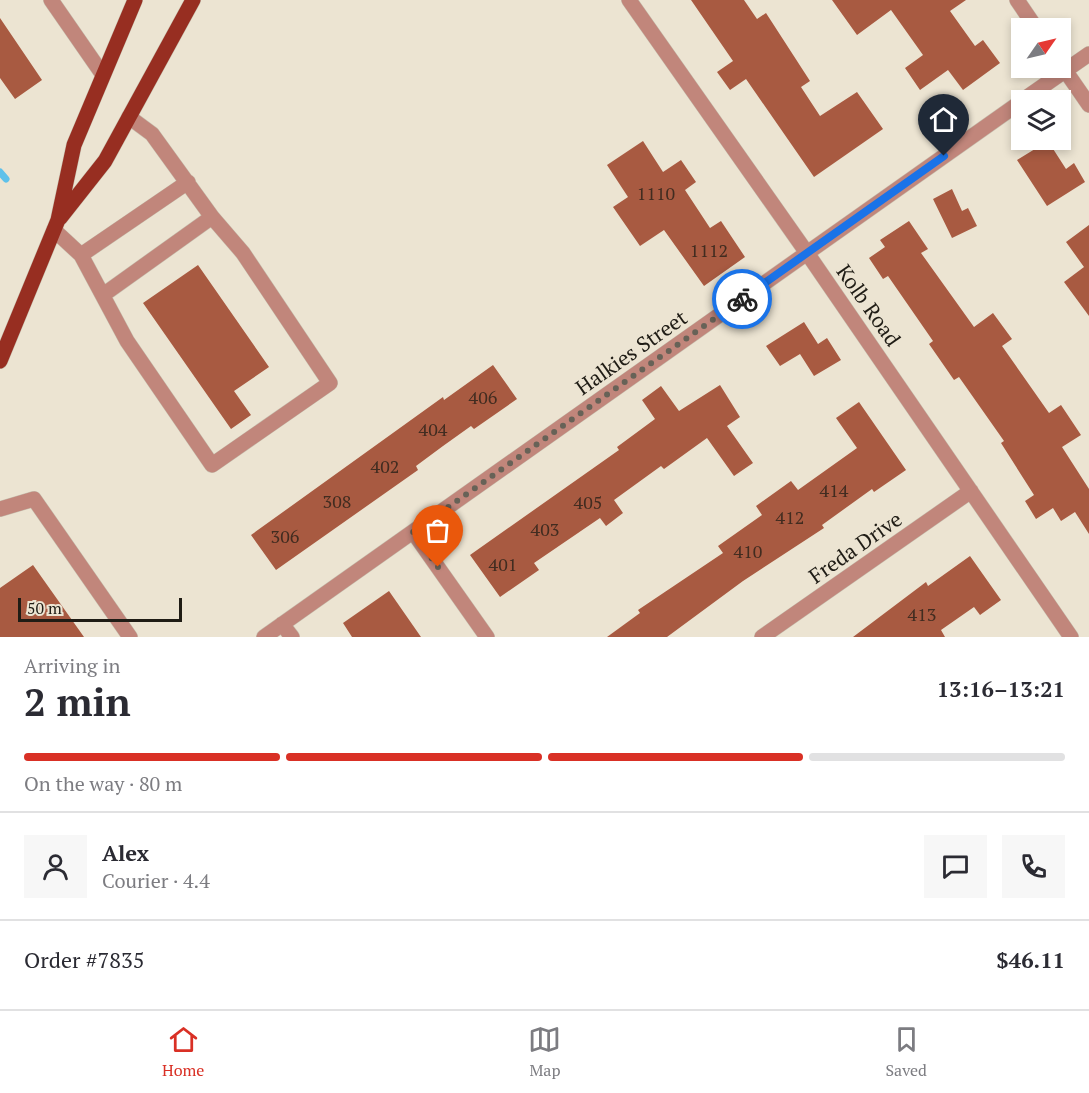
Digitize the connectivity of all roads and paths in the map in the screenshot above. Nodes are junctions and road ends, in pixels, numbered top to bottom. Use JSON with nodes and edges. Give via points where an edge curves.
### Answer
{"nodes":[{"id":1,"x":51,"y":0,"type":"edge"},
{"id":2,"x":135,"y":0,"type":"edge"},
{"id":3,"x":193,"y":0,"type":"edge"},
{"id":4,"x":629,"y":0,"type":"edge"},
{"id":5,"x":1017,"y":0,"type":"edge"},
{"id":6,"x":1029,"y":18,"type":"edge"},
{"id":7,"x":1089,"y":54,"type":"edge"},
{"id":8,"x":1071,"y":63,"type":"edge"},
{"id":9,"x":103,"y":75,"type":"junction"},
{"id":10,"x":1050,"y":78,"type":"edge"},
{"id":11,"x":1071,"y":78,"type":"edge"},
{"id":12,"x":1035,"y":90,"type":"edge"},
{"id":13,"x":1089,"y":105,"type":"edge"},
{"id":14,"x":1011,"y":109,"type":"edge"},
{"id":15,"x":129,"y":117,"type":"junction"},
{"id":16,"x":188,"y":182,"type":"junction"},
{"id":17,"x":212,"y":217,"type":"junction"},
{"id":18,"x":56,"y":225,"type":"junction"},
{"id":19,"x":807,"y":253,"type":"junction"},
{"id":20,"x":81,"y":255,"type":"junction"},
{"id":21,"x":103,"y":296,"type":"junction"},
{"id":22,"x":0,"y":361,"type":"edge"},
{"id":23,"x":971,"y":491,"type":"junction"},
{"id":24,"x":0,"y":509,"type":"edge"},
{"id":25,"x":413,"y":532,"type":"junction"},
{"id":26,"x":282,"y":624,"type":"junction"},
{"id":27,"x":130,"y":637,"type":"edge"},
{"id":28,"x":264,"y":637,"type":"edge"},
{"id":29,"x":292,"y":637,"type":"edge"},
{"id":30,"x":487,"y":637,"type":"edge"},
{"id":31,"x":762,"y":637,"type":"edge"},
{"id":32,"x":1071,"y":637,"type":"edge"}],
"edges":[{"from":1,"to":9,"type":"street"},
{"from":2,"to":9,"type":"main road"},
{"from":3,"to":15,"type":"main road"},
{"from":4,"to":19,"type":"street","name":"Kolb Road"},
{"from":5,"to":6,"type":"street"},
{"from":7,"to":8,"type":"street","name":"Halkies Street"},
{"from":9,"to":18,"type":"main road","via":[[74,145]]},
{"from":10,"to":12,"type":"street","name":"Halkies Street"},
{"from":11,"to":13,"type":"street"},
{"from":14,"to":19,"type":"street","name":"Halkies Street"},
{"from":15,"to":16,"type":"street","via":[[152,134]]},
{"from":15,"to":18,"type":"main road","via":[[105,161]]},
{"from":16,"to":17,"type":"street"},
{"from":16,"to":20,"type":"street"},
{"from":17,"to":21,"type":"street"},
{"from":17,"to":21,"type":"street","via":[[243,253],[330,383],[212,465],[127,341]]},
{"from":18,"to":20,"type":"street"},
{"from":18,"to":22,"type":"main road"},
{"from":19,"to":23,"type":"street","name":"Kolb Road"},
{"from":19,"to":25,"type":"street","name":"Halkies Street"},
{"from":20,"to":21,"type":"street"},
{"from":23,"to":31,"type":"street","name":"Freda Drive"},
{"from":23,"to":32,"type":"street","name":"Kolb Road"},
{"from":24,"to":27,"type":"street","via":[[34,499]]},
{"from":25,"to":26,"type":"street","name":"Halkies Street"},
{"from":25,"to":30,"type":"street"},
{"from":26,"to":28,"type":"street","name":"Halkies Street"},
{"from":26,"to":29,"type":"street"}]}
